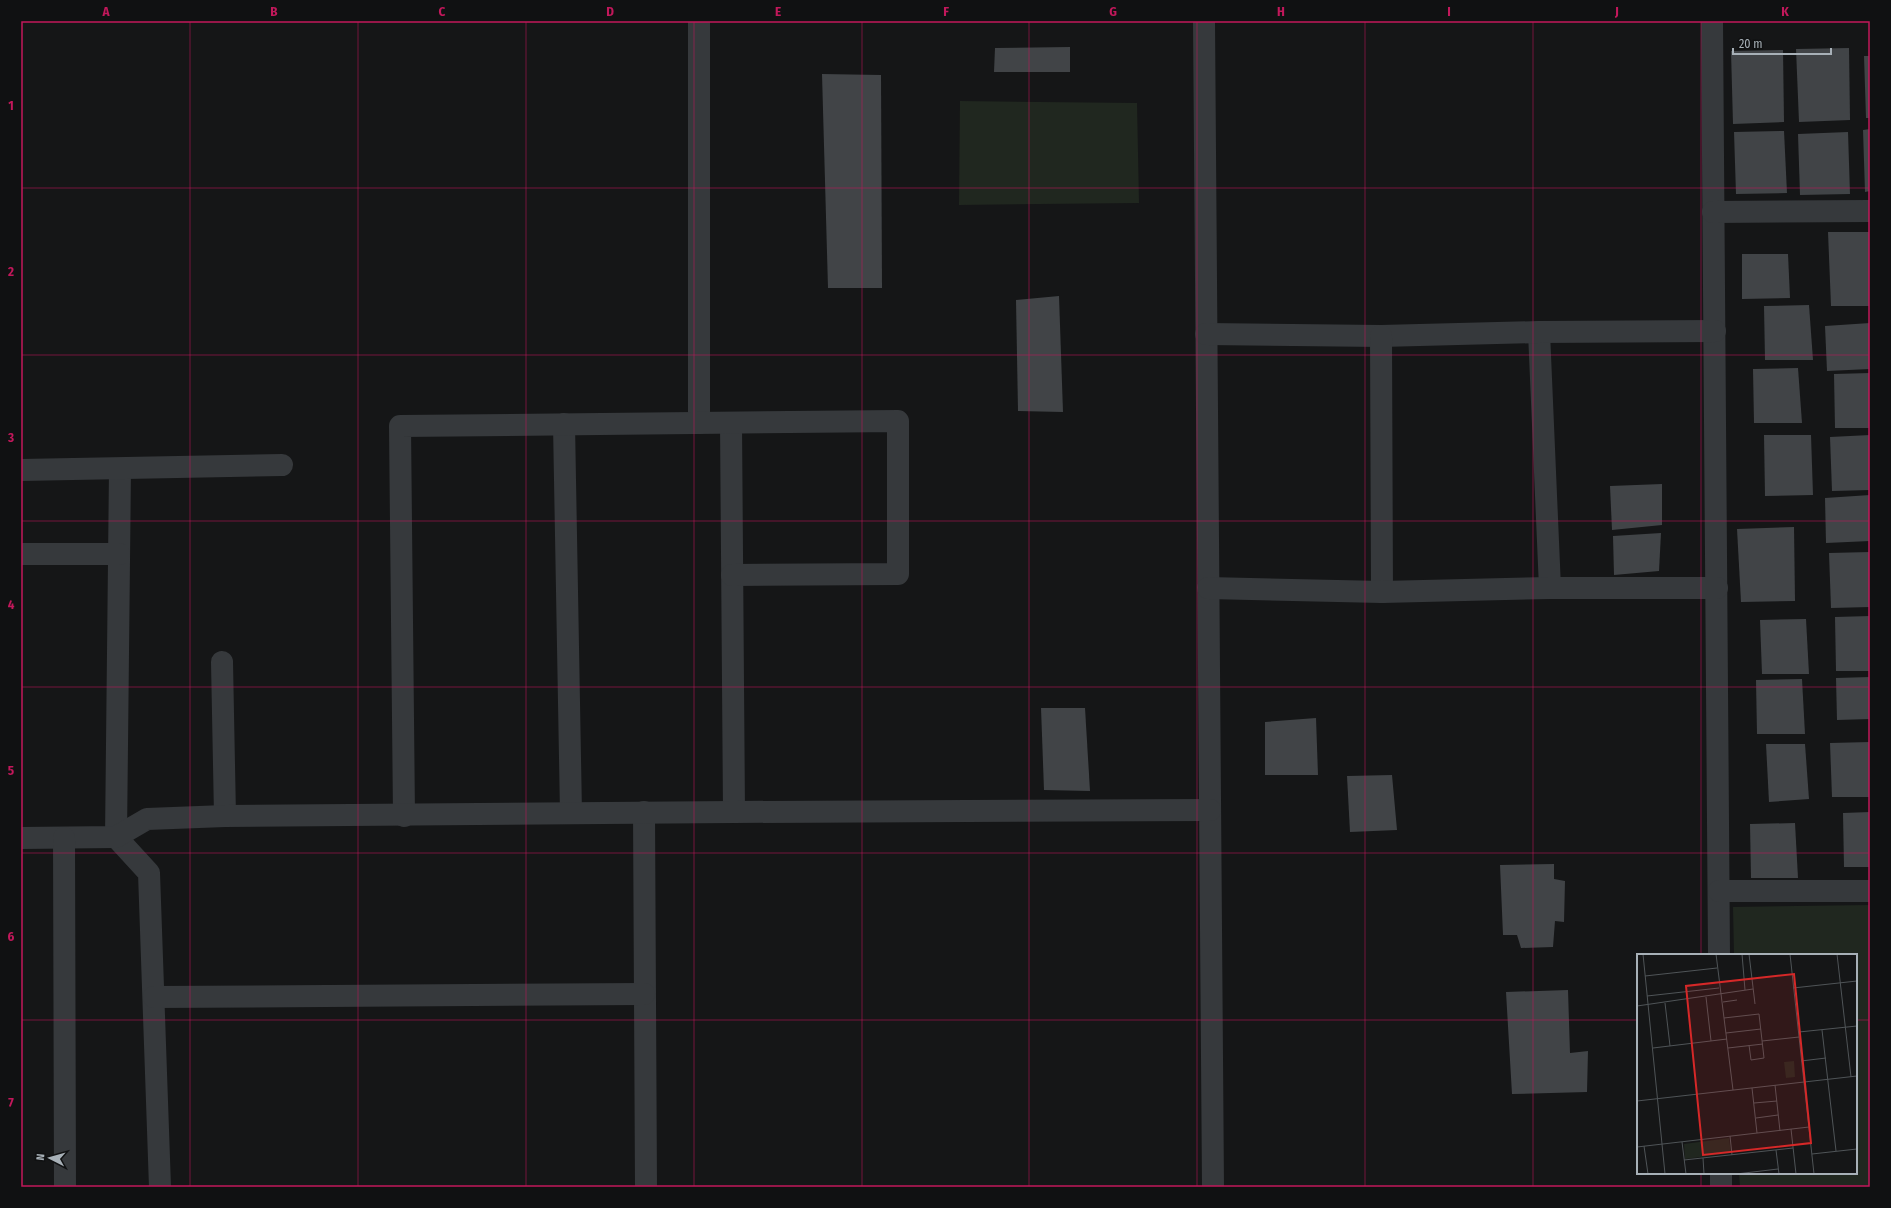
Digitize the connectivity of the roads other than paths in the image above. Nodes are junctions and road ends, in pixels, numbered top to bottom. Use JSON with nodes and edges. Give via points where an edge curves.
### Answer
{"nodes":[{"id":1,"x":699,"y":21,"type":"edge"},
{"id":2,"x":1204,"y":21,"type":"edge"},
{"id":3,"x":1712,"y":21,"type":"edge"},
{"id":4,"x":1870,"y":211,"type":"edge"},
{"id":5,"x":1714,"y":212,"type":"junction"},
{"id":6,"x":1715,"y":331,"type":"junction"},
{"id":7,"x":1539,"y":332,"type":"junction"},
{"id":8,"x":1206,"y":334,"type":"junction"},
{"id":9,"x":1381,"y":336,"type":"junction"},
{"id":10,"x":699,"y":423,"type":"junction"},
{"id":11,"x":731,"y":423,"type":"junction"},
{"id":12,"x":564,"y":424,"type":"junction"},
{"id":13,"x":282,"y":465,"type":"dead end"},
{"id":14,"x":120,"y":469,"type":"junction"},
{"id":15,"x":21,"y":470,"type":"edge"},
{"id":16,"x":21,"y":554,"type":"edge"},
{"id":17,"x":119,"y":554,"type":"junction"},
{"id":18,"x":732,"y":575,"type":"junction"},
{"id":19,"x":1208,"y":588,"type":"junction"},
{"id":20,"x":1550,"y":588,"type":"junction"},
{"id":21,"x":1717,"y":588,"type":"junction"},
{"id":22,"x":1382,"y":592,"type":"junction"},
{"id":23,"x":222,"y":662,"type":"dead end"},
{"id":24,"x":1210,"y":810,"type":"junction"},
{"id":25,"x":644,"y":812,"type":"junction"},
{"id":26,"x":734,"y":812,"type":"junction"},
{"id":27,"x":571,"y":813,"type":"junction"},
{"id":28,"x":225,"y":816,"type":"junction"},
{"id":29,"x":404,"y":816,"type":"junction"},
{"id":30,"x":21,"y":838,"type":"edge"},
{"id":31,"x":64,"y":838,"type":"junction"},
{"id":32,"x":116,"y":838,"type":"junction"},
{"id":33,"x":1719,"y":891,"type":"junction"},
{"id":34,"x":1870,"y":891,"type":"edge"},
{"id":35,"x":1719,"y":954,"type":"edge"},
{"id":36,"x":644,"y":994,"type":"junction"},
{"id":37,"x":154,"y":996,"type":"junction"},
{"id":38,"x":1721,"y":1174,"type":"edge"},
{"id":39,"x":65,"y":1187,"type":"edge"},
{"id":40,"x":160,"y":1187,"type":"edge"},
{"id":41,"x":646,"y":1187,"type":"edge"},
{"id":42,"x":1212,"y":1187,"type":"edge"},
{"id":43,"x":1721,"y":1187,"type":"edge"}],
"edges":[{"from":1,"to":10,"type":"street"},
{"from":2,"to":8,"type":"street"},
{"from":3,"to":5,"type":"street"},
{"from":4,"to":5,"type":"street"},
{"from":5,"to":6,"type":"street"},
{"from":6,"to":7,"type":"street"},
{"from":6,"to":21,"type":"street"},
{"from":7,"to":9,"type":"street"},
{"from":7,"to":20,"type":"street"},
{"from":8,"to":9,"type":"street"},
{"from":8,"to":19,"type":"street"},
{"from":9,"to":22,"type":"street"},
{"from":10,"to":11,"type":"street"},
{"from":10,"to":12,"type":"street"},
{"from":11,"to":18,"type":"street"},
{"from":11,"to":18,"type":"street","via":[[898,421],[898,574]]},
{"from":12,"to":27,"type":"street"},
{"from":12,"to":29,"type":"street","via":[[400,426]]},
{"from":13,"to":14,"type":"street"},
{"from":14,"to":15,"type":"street"},
{"from":14,"to":17,"type":"street"},
{"from":16,"to":17,"type":"street"},
{"from":17,"to":32,"type":"street"},
{"from":18,"to":26,"type":"street"},
{"from":19,"to":22,"type":"street"},
{"from":19,"to":24,"type":"street"},
{"from":20,"to":21,"type":"street"},
{"from":20,"to":22,"type":"street"},
{"from":21,"to":33,"type":"street"},
{"from":23,"to":28,"type":"street"},
{"from":24,"to":26,"type":"street"},
{"from":24,"to":42,"type":"street"},
{"from":25,"to":26,"type":"street"},
{"from":25,"to":27,"type":"street"},
{"from":25,"to":36,"type":"street"},
{"from":27,"to":29,"type":"street"},
{"from":28,"to":29,"type":"street"},
{"from":28,"to":32,"type":"street","via":[[147,819]]},
{"from":30,"to":31,"type":"street"},
{"from":31,"to":32,"type":"street"},
{"from":31,"to":39,"type":"street"},
{"from":32,"to":37,"type":"street","via":[[149,873]]},
{"from":33,"to":34,"type":"street"},
{"from":33,"to":35,"type":"street"},
{"from":36,"to":37,"type":"street"},
{"from":36,"to":41,"type":"street"},
{"from":37,"to":40,"type":"street"},
{"from":38,"to":43,"type":"street"}]}
